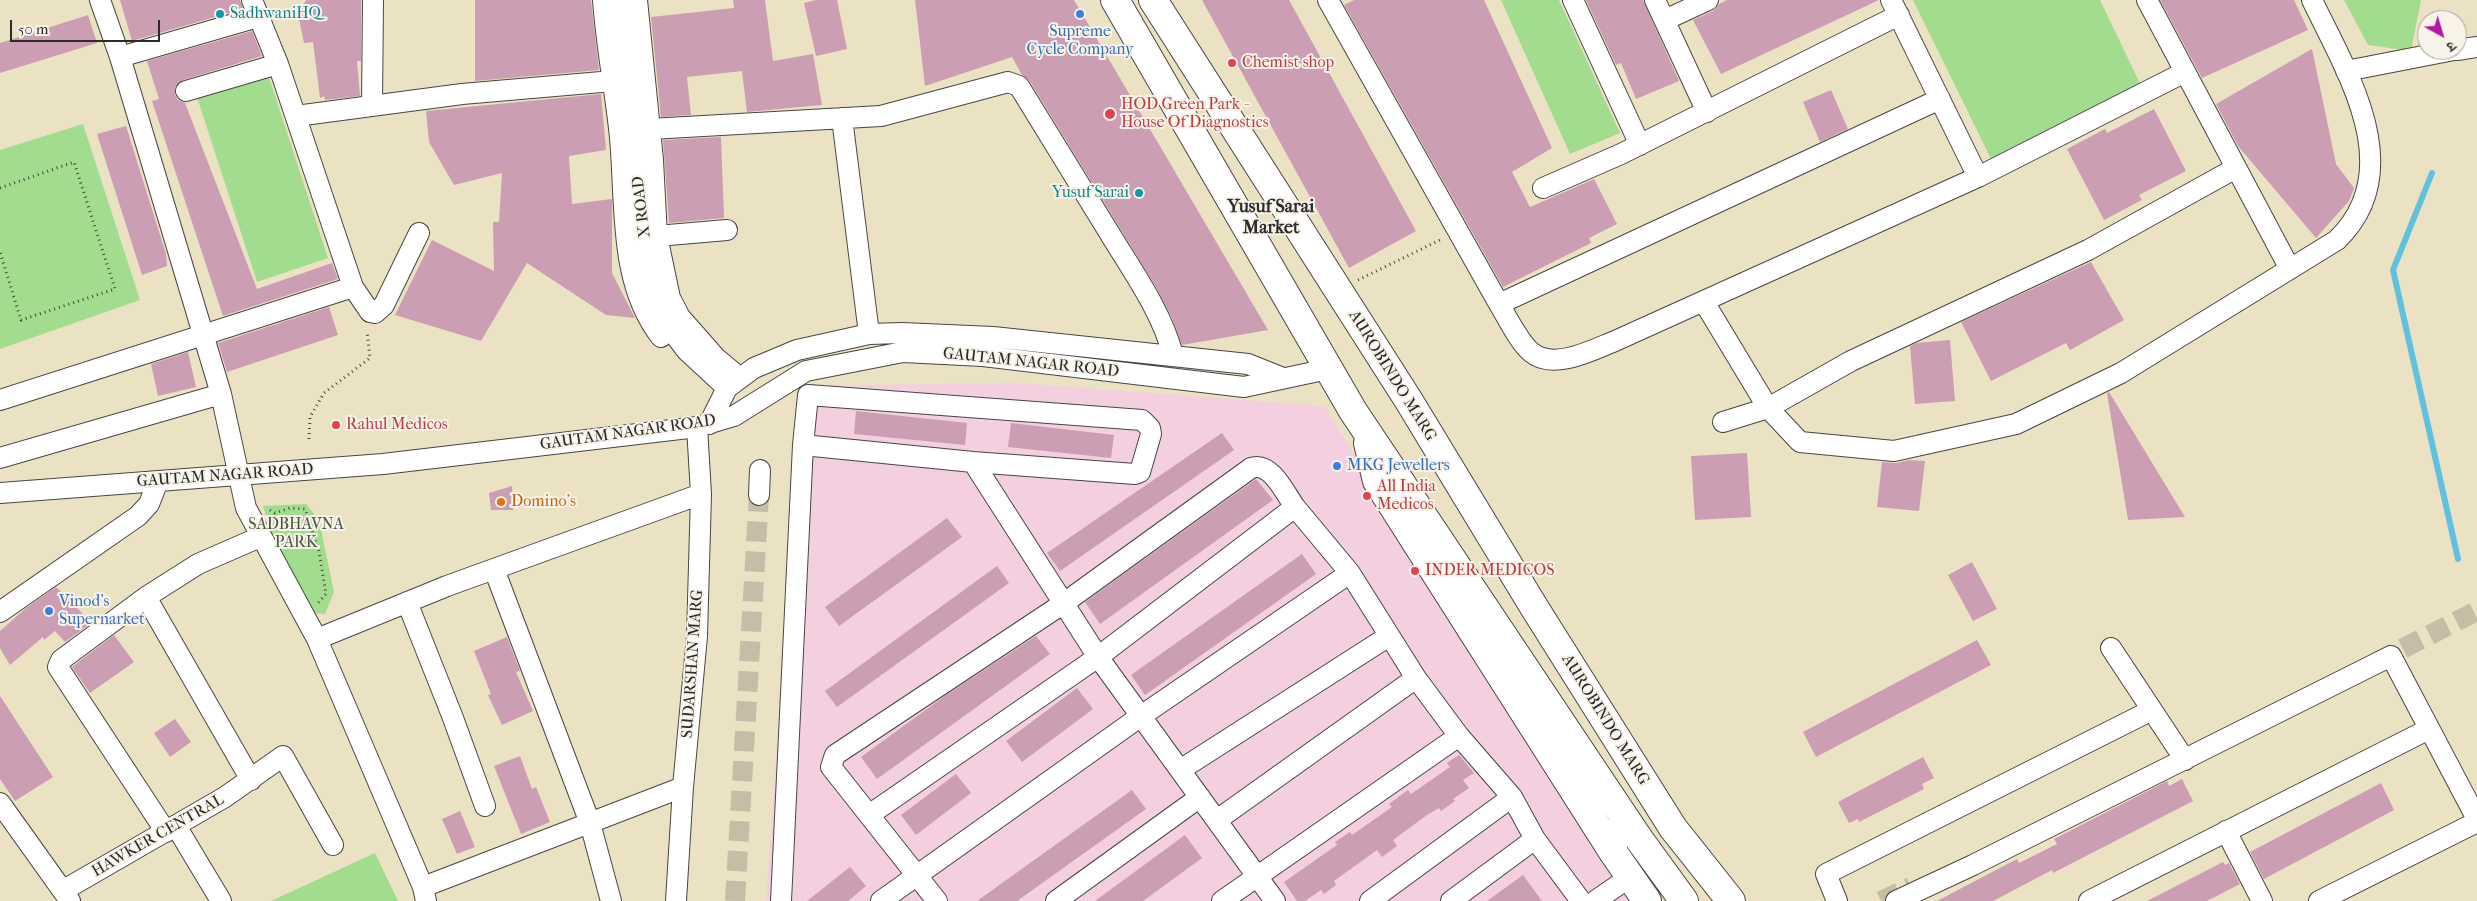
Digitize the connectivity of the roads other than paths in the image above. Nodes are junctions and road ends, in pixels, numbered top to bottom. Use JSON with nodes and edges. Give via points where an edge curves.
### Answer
{"nodes":[{"id":1,"x":100,"y":0,"type":"edge"},
{"id":2,"x":373,"y":0,"type":"edge"},
{"id":3,"x":603,"y":0,"type":"edge"},
{"id":4,"x":621,"y":0,"type":"edge"},
{"id":5,"x":637,"y":0,"type":"edge"},
{"id":6,"x":1116,"y":0,"type":"edge"},
{"id":7,"x":1153,"y":0,"type":"edge"},
{"id":8,"x":1328,"y":0,"type":"edge"},
{"id":9,"x":1573,"y":0,"type":"edge"},
{"id":10,"x":1656,"y":0,"type":"edge"},
{"id":11,"x":1708,"y":0,"type":"edge"},
{"id":12,"x":2147,"y":0,"type":"edge"},
{"id":13,"x":2312,"y":0,"type":"edge"},
{"id":14,"x":255,"y":8,"type":"edge"},
{"id":15,"x":1895,"y":8,"type":"edge"},
{"id":16,"x":1664,"y":20,"type":"junction"},
{"id":17,"x":120,"y":57,"type":"junction"},
{"id":18,"x":2417,"y":57,"type":"edge"},
{"id":19,"x":278,"y":64,"type":"junction"},
{"id":20,"x":2346,"y":70,"type":"junction"},
{"id":21,"x":2185,"y":72,"type":"junction"},
{"id":22,"x":613,"y":81,"type":"junction"},
{"id":23,"x":186,"y":90,"type":"dead end"},
{"id":24,"x":1940,"y":99,"type":"junction"},
{"id":25,"x":372,"y":106,"type":"junction"},
{"id":26,"x":1707,"y":112,"type":"junction"},
{"id":27,"x":296,"y":116,"type":"junction"},
{"id":28,"x":842,"y":118,"type":"junction"},
{"id":29,"x":650,"y":130,"type":"junction"},
{"id":30,"x":1640,"y":145,"type":"junction"},
{"id":31,"x":2236,"y":168,"type":"junction"},
{"id":32,"x":1978,"y":177,"type":"junction"},
{"id":33,"x":1543,"y":188,"type":"dead end"},
{"id":34,"x":727,"y":230,"type":"dead end"},
{"id":35,"x":419,"y":233,"type":"dead end"},
{"id":36,"x":657,"y":236,"type":"junction"},
{"id":37,"x":2290,"y":269,"type":"junction"},
{"id":38,"x":353,"y":287,"type":"junction"},
{"id":39,"x":1704,"y":302,"type":"junction"},
{"id":40,"x":1498,"y":304,"type":"junction"},
{"id":41,"x":869,"y":334,"type":"junction"},
{"id":42,"x":203,"y":335,"type":"junction"},
{"id":43,"x":1173,"y":356,"type":"junction"},
{"id":44,"x":1328,"y":369,"type":"junction"},
{"id":45,"x":707,"y":370,"type":"junction"},
{"id":46,"x":1283,"y":378,"type":"junction"},
{"id":47,"x":734,"y":383,"type":"junction"},
{"id":48,"x":221,"y":394,"type":"junction"},
{"id":49,"x":0,"y":400,"type":"edge"},
{"id":50,"x":1768,"y":408,"type":"junction"},
{"id":51,"x":1723,"y":422,"type":"dead end"},
{"id":52,"x":703,"y":426,"type":"junction"},
{"id":53,"x":1365,"y":428,"type":"junction"},
{"id":54,"x":803,"y":445,"type":"junction"},
{"id":55,"x":0,"y":458,"type":"edge"},
{"id":56,"x":973,"y":462,"type":"junction"},
{"id":57,"x":760,"y":470,"type":"dead end"},
{"id":58,"x":238,"y":475,"type":"junction"},
{"id":59,"x":158,"y":481,"type":"junction"},
{"id":60,"x":0,"y":493,"type":"edge"},
{"id":61,"x":701,"y":494,"type":"junction"},
{"id":62,"x":759,"y":495,"type":"tunnel mouth"},
{"id":63,"x":1295,"y":507,"type":"junction"},
{"id":64,"x":260,"y":537,"type":"junction"},
{"id":65,"x":494,"y":569,"type":"junction"},
{"id":66,"x":1350,"y":573,"type":"junction"},
{"id":67,"x":146,"y":597,"type":"junction"},
{"id":68,"x":407,"y":602,"type":"junction"},
{"id":69,"x":1064,"y":603,"type":"junction"},
{"id":70,"x":0,"y":612,"type":"edge"},
{"id":71,"x":1389,"y":636,"type":"junction"},
{"id":72,"x":317,"y":639,"type":"junction"},
{"id":73,"x":2111,"y":648,"type":"dead end"},
{"id":74,"x":1098,"y":656,"type":"junction"},
{"id":75,"x":1416,"y":678,"type":"junction"},
{"id":76,"x":2152,"y":710,"type":"junction"},
{"id":77,"x":1140,"y":716,"type":"junction"},
{"id":78,"x":2430,"y":729,"type":"junction"},
{"id":79,"x":1458,"y":736,"type":"junction"},
{"id":80,"x":2185,"y":760,"type":"junction"},
{"id":81,"x":1180,"y":770,"type":"junction"},
{"id":82,"x":251,"y":780,"type":"junction"},
{"id":83,"x":683,"y":787,"type":"junction"},
{"id":84,"x":1200,"y":797,"type":"junction"},
{"id":85,"x":1512,"y":797,"type":"junction"},
{"id":86,"x":1613,"y":800,"type":"junction"},
{"id":87,"x":0,"y":803,"type":"edge"},
{"id":88,"x":485,"y":806,"type":"dead end"},
{"id":89,"x":869,"y":815,"type":"junction"},
{"id":90,"x":1217,"y":820,"type":"junction"},
{"id":91,"x":2477,"y":821,"type":"edge"},
{"id":92,"x":590,"y":823,"type":"junction"},
{"id":93,"x":171,"y":829,"type":"junction"},
{"id":94,"x":2226,"y":831,"type":"junction"},
{"id":95,"x":1535,"y":839,"type":"junction"},
{"id":96,"x":333,"y":845,"type":"dead end"},
{"id":97,"x":1613,"y":852,"type":"junction"},
{"id":98,"x":917,"y":875,"type":"junction"},
{"id":99,"x":1257,"y":876,"type":"junction"},
{"id":100,"x":424,"y":894,"type":"edge"},
{"id":101,"x":1639,"y":894,"type":"edge"},
{"id":102,"x":67,"y":895,"type":"edge"},
{"id":103,"x":221,"y":901,"type":"edge"},
{"id":104,"x":611,"y":901,"type":"edge"},
{"id":105,"x":676,"y":901,"type":"edge"},
{"id":106,"x":781,"y":901,"type":"edge"},
{"id":107,"x":882,"y":901,"type":"edge"},
{"id":108,"x":937,"y":901,"type":"edge"},
{"id":109,"x":1056,"y":901,"type":"edge"},
{"id":110,"x":1222,"y":901,"type":"edge"},
{"id":111,"x":1275,"y":901,"type":"edge"},
{"id":112,"x":1370,"y":901,"type":"edge"},
{"id":113,"x":1451,"y":901,"type":"edge"},
{"id":114,"x":1581,"y":901,"type":"edge"},
{"id":115,"x":1594,"y":901,"type":"edge"},
{"id":116,"x":1684,"y":901,"type":"edge"},
{"id":117,"x":1731,"y":901,"type":"edge"},
{"id":118,"x":1837,"y":901,"type":"edge"},
{"id":119,"x":1896,"y":901,"type":"tunnel mouth"},
{"id":120,"x":2089,"y":901,"type":"edge"},
{"id":121,"x":2262,"y":901,"type":"edge"},
{"id":122,"x":2319,"y":901,"type":"edge"}],
"edges":[{"from":1,"to":17,"type":"street"},
{"from":2,"to":25,"type":"street"},
{"from":3,"to":22,"type":"street"},
{"from":4,"to":45,"type":"street","name":"X ROAD","via":[[631,119],[650,272],[665,322],[687,351]]},
{"from":5,"to":29,"type":"street"},
{"from":6,"to":44,"type":"highway"},
{"from":7,"to":117,"type":"highway","name":"AUROBINDO MARG","via":[[1410,401],[1673,828]]},
{"from":8,"to":40,"type":"street"},
{"from":9,"to":30,"type":"street"},
{"from":10,"to":16,"type":"street"},
{"from":11,"to":16,"type":"street"},
{"from":12,"to":21,"type":"street"},
{"from":13,"to":20,"type":"street"},
{"from":14,"to":17,"type":"street"},
{"from":14,"to":19,"type":"street"},
{"from":15,"to":24,"type":"street"},
{"from":15,"to":26,"type":"street"},
{"from":16,"to":26,"type":"street"},
{"from":17,"to":42,"type":"street"},
{"from":18,"to":20,"type":"street"},
{"from":19,"to":23,"type":"street"},
{"from":19,"to":27,"type":"street"},
{"from":20,"to":37,"type":"street","via":[[2372,157],[2366,197],[2350,228],[2337,240]]},
{"from":21,"to":31,"type":"street"},
{"from":21,"to":32,"type":"street"},
{"from":22,"to":25,"type":"street","via":[[462,94]]},
{"from":22,"to":45,"type":"street","via":[[627,239],[637,289],[654,328],[674,353]]},
{"from":24,"to":32,"type":"street"},
{"from":24,"to":40,"type":"street"},
{"from":25,"to":27,"type":"street"},
{"from":26,"to":30,"type":"street"},
{"from":27,"to":38,"type":"street"},
{"from":28,"to":29,"type":"street"},
{"from":28,"to":41,"type":"street"},
{"from":28,"to":43,"type":"street","via":[[881,116],[1008,82],[1019,86],[1154,309]]},
{"from":29,"to":36,"type":"street"},
{"from":30,"to":33,"type":"street"},
{"from":31,"to":37,"type":"street"},
{"from":31,"to":50,"type":"street","via":[[2088,250],[1851,361]]},
{"from":32,"to":39,"type":"street"},
{"from":34,"to":36,"type":"street"},
{"from":35,"to":38,"type":"street","via":[[380,311],[375,313],[365,308]]},
{"from":36,"to":47,"type":"street","via":[[670,298],[680,317]]},
{"from":37,"to":50,"type":"street","via":[[2121,373],[2016,424],[1894,451],[1800,442]]},
{"from":38,"to":42,"type":"street"},
{"from":39,"to":40,"type":"street","via":[[1605,345],[1555,361],[1541,359],[1530,351]]},
{"from":39,"to":50,"type":"street"},
{"from":41,"to":43,"type":"street","via":[[993,338]]},
{"from":41,"to":47,"type":"street","via":[[797,350],[754,368]]},
{"from":42,"to":48,"type":"street"},
{"from":42,"to":49,"type":"street"},
{"from":43,"to":46,"type":"street","via":[[1248,364]]},
{"from":44,"to":46,"type":"street","name":"GAUTAM NAGAR ROAD"},
{"from":44,"to":53,"type":"highway"},
{"from":45,"to":47,"type":"street","name":"X ROAD"},
{"from":46,"to":52,"type":"street","name":"GAUTAM NAGAR ROAD","via":[[1244,387],[983,356],[902,352],[806,371],[734,416]]},
{"from":47,"to":52,"type":"street"},
{"from":48,"to":55,"type":"street"},
{"from":48,"to":58,"type":"street"},
{"from":50,"to":51,"type":"street"},
{"from":52,"to":58,"type":"street","name":"GAUTAM NAGAR ROAD","via":[[383,464]]},
{"from":52,"to":61,"type":"street","name":"SUDARSHAN MARG"},
{"from":53,"to":86,"type":"highway"},
{"from":53,"to":97,"type":"highway","via":[[1377,481]]},
{"from":54,"to":56,"type":"street"},
{"from":54,"to":56,"type":"street","via":[[808,395],[1142,420],[1150,428],[1137,474]]},
{"from":54,"to":106,"type":"street"},
{"from":56,"to":69,"type":"street"},
{"from":57,"to":62,"type":"street"},
{"from":58,"to":59,"type":"street","name":"GAUTAM NAGAR ROAD"},
{"from":58,"to":64,"type":"street","via":[[246,508]]},
{"from":59,"to":60,"type":"street","name":"GAUTAM NAGAR ROAD"},
{"from":59,"to":70,"type":"street","via":[[149,504],[138,516]]},
{"from":61,"to":65,"type":"street"},
{"from":61,"to":83,"type":"street","name":"SUDARSHAN MARG","via":[[697,636]]},
{"from":63,"to":66,"type":"street"},
{"from":63,"to":69,"type":"street","via":[[1268,470],[1256,466],[1251,468]]},
{"from":63,"to":74,"type":"street"},
{"from":64,"to":67,"type":"street","via":[[198,564]]},
{"from":64,"to":72,"type":"street"},
{"from":65,"to":68,"type":"street"},
{"from":65,"to":92,"type":"street"},
{"from":66,"to":71,"type":"street"},
{"from":66,"to":77,"type":"street"},
{"from":67,"to":82,"type":"street"},
{"from":67,"to":93,"type":"street","via":[[62,660],[58,667]]},
{"from":68,"to":72,"type":"street"},
{"from":68,"to":88,"type":"street"},
{"from":69,"to":74,"type":"street"},
{"from":69,"to":89,"type":"street","via":[[835,755],[831,767]]},
{"from":71,"to":75,"type":"street"},
{"from":71,"to":81,"type":"street"},
{"from":72,"to":100,"type":"street"},
{"from":73,"to":76,"type":"street"},
{"from":74,"to":77,"type":"street"},
{"from":74,"to":89,"type":"street"},
{"from":75,"to":79,"type":"street"},
{"from":75,"to":90,"type":"street"},
{"from":76,"to":80,"type":"street"},
{"from":76,"to":118,"type":"street","via":[[1826,874]]},
{"from":77,"to":81,"type":"street"},
{"from":77,"to":98,"type":"street"},
{"from":78,"to":80,"type":"street","via":[[2392,656]]},
{"from":78,"to":91,"type":"street"},
{"from":78,"to":94,"type":"street"},
{"from":79,"to":85,"type":"street"},
{"from":79,"to":99,"type":"street"},
{"from":80,"to":119,"type":"street"},
{"from":81,"to":84,"type":"street"},
{"from":82,"to":93,"type":"street","name":"HAWKER CENTRAL"},
{"from":82,"to":96,"type":"street","name":"HAWKER CENTRAL","via":[[283,756]]},
{"from":83,"to":92,"type":"street"},
{"from":83,"to":105,"type":"street","name":"SUDARSHAN MARG"},
{"from":84,"to":90,"type":"street"},
{"from":84,"to":109,"type":"street"},
{"from":85,"to":95,"type":"street"},
{"from":85,"to":112,"type":"street"},
{"from":86,"to":97,"type":"highway"},
{"from":86,"to":116,"type":"highway"},
{"from":87,"to":102,"type":"street"},
{"from":89,"to":98,"type":"street"},
{"from":90,"to":99,"type":"street"},
{"from":91,"to":122,"type":"street"},
{"from":92,"to":100,"type":"street"},
{"from":92,"to":104,"type":"street"},
{"from":93,"to":102,"type":"street","name":"HAWKER CENTRAL"},
{"from":93,"to":103,"type":"street"},
{"from":94,"to":120,"type":"street"},
{"from":94,"to":121,"type":"street"},
{"from":95,"to":113,"type":"street"},
{"from":95,"to":114,"type":"street"},
{"from":97,"to":101,"type":"highway"},
{"from":98,"to":107,"type":"street"},
{"from":98,"to":108,"type":"street"},
{"from":99,"to":110,"type":"street"},
{"from":99,"to":111,"type":"street"},
{"from":101,"to":115,"type":"street"}]}
